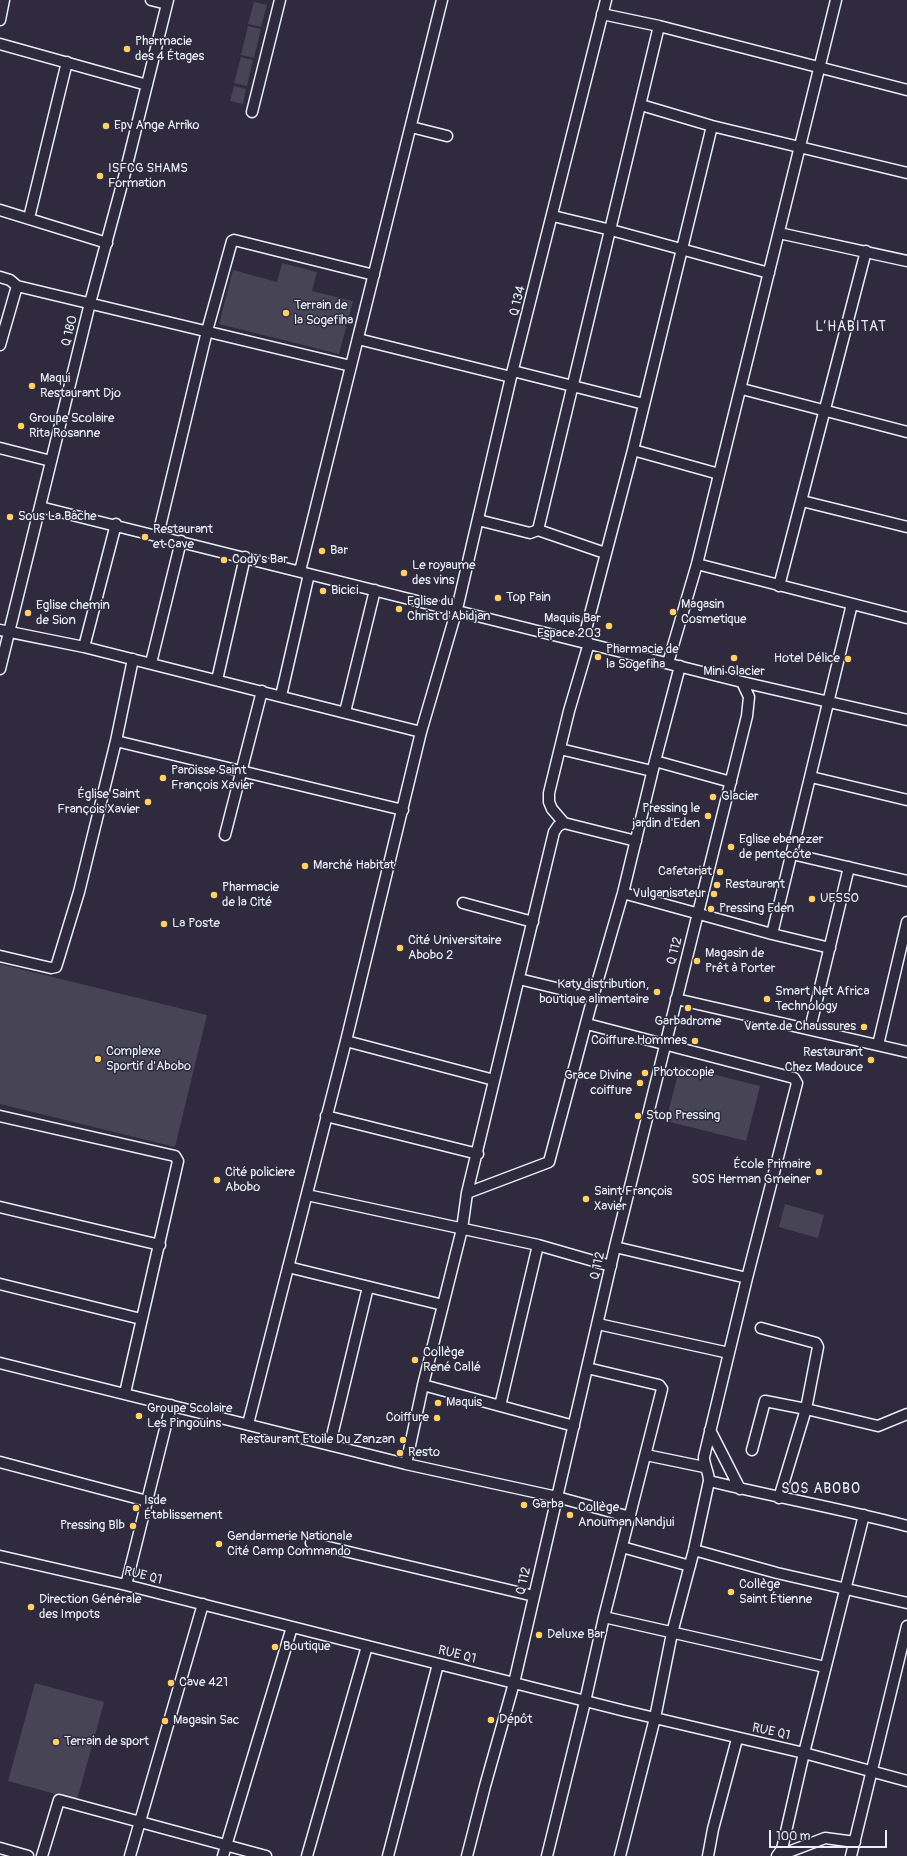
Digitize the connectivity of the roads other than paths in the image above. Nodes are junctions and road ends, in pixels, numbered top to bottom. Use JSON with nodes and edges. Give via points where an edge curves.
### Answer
{"nodes":[{"id":1,"x":4,"y":0,"type":"edge"},
{"id":2,"x":151,"y":0,"type":"edge"},
{"id":3,"x":280,"y":0,"type":"edge"},
{"id":4,"x":442,"y":0,"type":"edge"},
{"id":5,"x":606,"y":0,"type":"edge"},
{"id":6,"x":836,"y":0,"type":"edge"},
{"id":7,"x":168,"y":2,"type":"edge"},
{"id":8,"x":602,"y":14,"type":"junction"},
{"id":9,"x":0,"y":20,"type":"edge"},
{"id":10,"x":659,"y":26,"type":"junction"},
{"id":11,"x":0,"y":44,"type":"edge"},
{"id":12,"x":67,"y":62,"type":"junction"},
{"id":13,"x":819,"y":68,"type":"junction"},
{"id":14,"x":147,"y":85,"type":"junction"},
{"id":15,"x":907,"y":90,"type":"edge"},
{"id":16,"x":641,"y":105,"type":"junction"},
{"id":17,"x":252,"y":112,"type":"dead end"},
{"id":18,"x":411,"y":126,"type":"junction"},
{"id":19,"x":712,"y":126,"type":"junction"},
{"id":20,"x":447,"y":136,"type":"dead end"},
{"id":21,"x":800,"y":148,"type":"junction"},
{"id":22,"x":907,"y":173,"type":"edge"},
{"id":23,"x":0,"y":210,"type":"edge"},
{"id":24,"x":553,"y":216,"type":"junction"},
{"id":25,"x":29,"y":218,"type":"junction"},
{"id":26,"x":611,"y":230,"type":"junction"},
{"id":27,"x":779,"y":233,"type":"junction"},
{"id":28,"x":107,"y":243,"type":"junction"},
{"id":29,"x":681,"y":250,"type":"junction"},
{"id":30,"x":866,"y":251,"type":"junction"},
{"id":31,"x":907,"y":261,"type":"edge"},
{"id":32,"x":769,"y":273,"type":"junction"},
{"id":33,"x":374,"y":275,"type":"junction"},
{"id":34,"x":0,"y":277,"type":"edge"},
{"id":35,"x":17,"y":286,"type":"junction"},
{"id":36,"x":90,"y":303,"type":"junction"},
{"id":37,"x":207,"y":331,"type":"junction"},
{"id":38,"x":358,"y":339,"type":"junction"},
{"id":39,"x":0,"y":345,"type":"edge"},
{"id":40,"x":351,"y":366,"type":"junction"},
{"id":41,"x":512,"y":374,"type":"junction"},
{"id":42,"x":573,"y":386,"type":"junction"},
{"id":43,"x":742,"y":389,"type":"junction"},
{"id":44,"x":644,"y":404,"type":"junction"},
{"id":45,"x":826,"y":411,"type":"junction"},
{"id":46,"x":907,"y":431,"type":"edge"},
{"id":47,"x":0,"y":448,"type":"edge"},
{"id":48,"x":633,"y":450,"type":"junction"},
{"id":49,"x":51,"y":461,"type":"junction"},
{"id":50,"x":719,"y":474,"type":"junction"},
{"id":51,"x":802,"y":501,"type":"junction"},
{"id":52,"x":40,"y":506,"type":"junction"},
{"id":53,"x":478,"y":520,"type":"junction"},
{"id":54,"x":116,"y":524,"type":"junction"},
{"id":55,"x":907,"y":527,"type":"edge"},
{"id":56,"x":538,"y":530,"type":"junction"},
{"id":57,"x":158,"y":535,"type":"junction"},
{"id":58,"x":181,"y":541,"type":"junction"},
{"id":59,"x":605,"y":552,"type":"junction"},
{"id":60,"x":245,"y":557,"type":"junction"},
{"id":61,"x":697,"y":564,"type":"junction"},
{"id":62,"x":305,"y":572,"type":"junction"},
{"id":63,"x":780,"y":586,"type":"junction"},
{"id":64,"x":375,"y":590,"type":"junction"},
{"id":65,"x":852,"y":604,"type":"junction"},
{"id":66,"x":457,"y":609,"type":"junction"},
{"id":67,"x":907,"y":618,"type":"edge"},
{"id":68,"x":5,"y":631,"type":"edge"},
{"id":69,"x":586,"y":642,"type":"junction"},
{"id":70,"x":84,"y":646,"type":"junction"},
{"id":71,"x":133,"y":659,"type":"junction"},
{"id":72,"x":152,"y":663,"type":"junction"},
{"id":73,"x":668,"y":663,"type":"junction"},
{"id":74,"x":680,"y":666,"type":"junction"},
{"id":75,"x":0,"y":669,"type":"edge"},
{"id":76,"x":217,"y":680,"type":"junction"},
{"id":77,"x":742,"y":682,"type":"junction"},
{"id":78,"x":262,"y":691,"type":"junction"},
{"id":79,"x":281,"y":696,"type":"junction"},
{"id":80,"x":827,"y":702,"type":"junction"},
{"id":81,"x":345,"y":712,"type":"junction"},
{"id":82,"x":907,"y":720,"type":"edge"},
{"id":83,"x":421,"y":732,"type":"junction"},
{"id":84,"x":116,"y":741,"type":"junction"},
{"id":85,"x":560,"y":749,"type":"junction"},
{"id":86,"x":655,"y":761,"type":"junction"},
{"id":87,"x":652,"y":771,"type":"junction"},
{"id":88,"x":240,"y":772,"type":"junction"},
{"id":89,"x":810,"y":778,"type":"junction"},
{"id":90,"x":731,"y":782,"type":"junction"},
{"id":91,"x":907,"y":800,"type":"edge"},
{"id":92,"x":402,"y":810,"type":"junction"},
{"id":93,"x":564,"y":823,"type":"junction"},
{"id":94,"x":225,"y":835,"type":"dead end"},
{"id":95,"x":636,"y":841,"type":"junction"},
{"id":96,"x":792,"y":854,"type":"junction"},
{"id":97,"x":849,"y":867,"type":"junction"},
{"id":98,"x":907,"y":882,"type":"edge"},
{"id":99,"x":623,"y":893,"type":"junction"},
{"id":100,"x":463,"y":903,"type":"dead end"},
{"id":101,"x":699,"y":913,"type":"junction"},
{"id":102,"x":533,"y":922,"type":"junction"},
{"id":103,"x":907,"y":922,"type":"edge"},
{"id":104,"x":772,"y":934,"type":"junction"},
{"id":105,"x":830,"y":948,"type":"junction"},
{"id":106,"x":0,"y":956,"type":"edge"},
{"id":107,"x":519,"y":979,"type":"junction"},
{"id":108,"x":593,"y":997,"type":"junction"},
{"id":109,"x":676,"y":999,"type":"junction"},
{"id":110,"x":587,"y":1024,"type":"junction"},
{"id":111,"x":810,"y":1029,"type":"junction"},
{"id":112,"x":346,"y":1042,"type":"junction"},
{"id":113,"x":665,"y":1044,"type":"junction"},
{"id":114,"x":878,"y":1045,"type":"junction"},
{"id":115,"x":907,"y":1052,"type":"edge"},
{"id":116,"x":494,"y":1080,"type":"junction"},
{"id":117,"x":0,"y":1116,"type":"edge"},
{"id":118,"x":326,"y":1116,"type":"junction"},
{"id":119,"x":478,"y":1154,"type":"junction"},
{"id":120,"x":467,"y":1193,"type":"junction"},
{"id":121,"x":307,"y":1195,"type":"junction"},
{"id":122,"x":0,"y":1207,"type":"edge"},
{"id":123,"x":462,"y":1228,"type":"junction"},
{"id":124,"x":538,"y":1244,"type":"junction"},
{"id":125,"x":160,"y":1245,"type":"junction"},
{"id":126,"x":616,"y":1247,"type":"junction"},
{"id":127,"x":611,"y":1266,"type":"junction"},
{"id":128,"x":288,"y":1267,"type":"junction"},
{"id":129,"x":747,"y":1278,"type":"junction"},
{"id":130,"x":0,"y":1284,"type":"edge"},
{"id":131,"x":368,"y":1286,"type":"junction"},
{"id":132,"x":443,"y":1305,"type":"junction"},
{"id":133,"x":142,"y":1319,"type":"junction"},
{"id":134,"x":598,"y":1324,"type":"junction"},
{"id":135,"x":762,"y":1328,"type":"dead end"},
{"id":136,"x":729,"y":1353,"type":"junction"},
{"id":137,"x":0,"y":1363,"type":"edge"},
{"id":138,"x":587,"y":1368,"type":"junction"},
{"id":139,"x":422,"y":1385,"type":"junction"},
{"id":140,"x":125,"y":1393,"type":"junction"},
{"id":141,"x":171,"y":1405,"type":"junction"},
{"id":142,"x":500,"y":1406,"type":"junction"},
{"id":143,"x":806,"y":1409,"type":"junction"},
{"id":144,"x":907,"y":1414,"type":"edge"},
{"id":145,"x":248,"y":1424,"type":"junction"},
{"id":146,"x":574,"y":1426,"type":"junction"},
{"id":147,"x":710,"y":1430,"type":"junction"},
{"id":148,"x":330,"y":1444,"type":"junction"},
{"id":149,"x":752,"y":1450,"type":"dead end"},
{"id":150,"x":646,"y":1455,"type":"junction"},
{"id":151,"x":0,"y":1462,"type":"edge"},
{"id":152,"x":406,"y":1464,"type":"junction"},
{"id":153,"x":704,"y":1467,"type":"junction"},
{"id":154,"x":709,"y":1481,"type":"junction"},
{"id":155,"x":740,"y":1489,"type":"junction"},
{"id":156,"x":557,"y":1497,"type":"junction"},
{"id":157,"x":779,"y":1498,"type":"junction"},
{"id":158,"x":147,"y":1501,"type":"junction"},
{"id":159,"x":864,"y":1514,"type":"junction"},
{"id":160,"x":630,"y":1517,"type":"junction"},
{"id":161,"x":907,"y":1526,"type":"edge"},
{"id":162,"x":310,"y":1543,"type":"dead end"},
{"id":163,"x":622,"y":1547,"type":"junction"},
{"id":164,"x":694,"y":1550,"type":"junction"},
{"id":165,"x":0,"y":1556,"type":"edge"},
{"id":166,"x":690,"y":1566,"type":"junction"},
{"id":167,"x":126,"y":1585,"type":"junction"},
{"id":168,"x":845,"y":1589,"type":"junction"},
{"id":169,"x":534,"y":1596,"type":"junction"},
{"id":170,"x":907,"y":1603,"type":"edge"},
{"id":171,"x":204,"y":1604,"type":"junction"},
{"id":172,"x":604,"y":1617,"type":"junction"},
{"id":173,"x":907,"y":1626,"type":"edge"},
{"id":174,"x":292,"y":1627,"type":"junction"},
{"id":175,"x":672,"y":1633,"type":"junction"},
{"id":176,"x":367,"y":1646,"type":"junction"},
{"id":177,"x":438,"y":1664,"type":"junction"},
{"id":178,"x":825,"y":1667,"type":"junction"},
{"id":179,"x":514,"y":1683,"type":"junction"},
{"id":180,"x":586,"y":1701,"type":"junction"},
{"id":181,"x":655,"y":1718,"type":"junction"},
{"id":182,"x":737,"y":1738,"type":"junction"},
{"id":183,"x":804,"y":1753,"type":"junction"},
{"id":184,"x":872,"y":1772,"type":"junction"},
{"id":185,"x":907,"y":1781,"type":"edge"},
{"id":186,"x":139,"y":1822,"type":"junction"},
{"id":187,"x":855,"y":1842,"type":"junction"},
{"id":188,"x":227,"y":1844,"type":"junction"},
{"id":189,"x":0,"y":1848,"type":"edge"},
{"id":190,"x":28,"y":1856,"type":"edge"},
{"id":191,"x":42,"y":1856,"type":"edge"},
{"id":192,"x":130,"y":1856,"type":"edge"},
{"id":193,"x":223,"y":1856,"type":"edge"},
{"id":194,"x":266,"y":1856,"type":"edge"},
{"id":195,"x":308,"y":1856,"type":"edge"},
{"id":196,"x":388,"y":1856,"type":"edge"},
{"id":197,"x":467,"y":1856,"type":"edge"},
{"id":198,"x":547,"y":1856,"type":"edge"},
{"id":199,"x":620,"y":1856,"type":"edge"},
{"id":200,"x":708,"y":1856,"type":"edge"},
{"id":201,"x":777,"y":1856,"type":"edge"},
{"id":202,"x":851,"y":1856,"type":"edge"}],
"edges":[{"from":1,"to":9,"type":"street"},
{"from":2,"to":7,"type":"street"},
{"from":3,"to":17,"type":"street"},
{"from":4,"to":18,"type":"street"},
{"from":5,"to":8,"type":"street","name":"Q 134"},
{"from":6,"to":13,"type":"street"},
{"from":7,"to":14,"type":"street","name":"Q 180"},
{"from":8,"to":10,"type":"street"},
{"from":8,"to":24,"type":"street","name":"Q 134"},
{"from":10,"to":13,"type":"street"},
{"from":10,"to":16,"type":"street"},
{"from":11,"to":12,"type":"street"},
{"from":12,"to":14,"type":"street"},
{"from":12,"to":25,"type":"street"},
{"from":13,"to":15,"type":"street"},
{"from":13,"to":21,"type":"street"},
{"from":14,"to":28,"type":"street","name":"Q 180"},
{"from":16,"to":19,"type":"street"},
{"from":16,"to":26,"type":"street"},
{"from":18,"to":20,"type":"street"},
{"from":18,"to":33,"type":"street"},
{"from":19,"to":21,"type":"street"},
{"from":19,"to":29,"type":"street"},
{"from":21,"to":22,"type":"street"},
{"from":21,"to":27,"type":"street"},
{"from":23,"to":25,"type":"street"},
{"from":24,"to":26,"type":"street"},
{"from":24,"to":41,"type":"street","name":"Q 134"},
{"from":25,"to":28,"type":"street"},
{"from":26,"to":29,"type":"street"},
{"from":26,"to":42,"type":"street"},
{"from":27,"to":30,"type":"street"},
{"from":27,"to":32,"type":"street"},
{"from":28,"to":36,"type":"street","name":"Q 180"},
{"from":29,"to":32,"type":"street"},
{"from":29,"to":44,"type":"street"},
{"from":30,"to":31,"type":"street"},
{"from":30,"to":45,"type":"street"},
{"from":32,"to":43,"type":"street"},
{"from":33,"to":37,"type":"street","via":[[234,240],[230,244]]},
{"from":33,"to":38,"type":"street"},
{"from":34,"to":35,"type":"street","via":[[10,280]]},
{"from":35,"to":36,"type":"street"},
{"from":35,"to":39,"type":"street"},
{"from":36,"to":37,"type":"street"},
{"from":36,"to":49,"type":"street","name":"Q 180"},
{"from":37,"to":40,"type":"street"},
{"from":37,"to":57,"type":"street"},
{"from":38,"to":40,"type":"street"},
{"from":38,"to":41,"type":"street"},
{"from":40,"to":62,"type":"street"},
{"from":41,"to":42,"type":"street"},
{"from":41,"to":53,"type":"street","name":"Q 134"},
{"from":42,"to":44,"type":"street"},
{"from":42,"to":56,"type":"street"},
{"from":43,"to":45,"type":"street"},
{"from":43,"to":50,"type":"street"},
{"from":44,"to":48,"type":"street"},
{"from":45,"to":46,"type":"street"},
{"from":45,"to":51,"type":"street"},
{"from":47,"to":49,"type":"street"},
{"from":48,"to":50,"type":"street"},
{"from":48,"to":59,"type":"street"},
{"from":49,"to":52,"type":"street","name":"Q 180"},
{"from":50,"to":61,"type":"street"},
{"from":51,"to":55,"type":"street"},
{"from":51,"to":63,"type":"street"},
{"from":52,"to":54,"type":"street"},
{"from":52,"to":68,"type":"street","name":"Q 180"},
{"from":53,"to":56,"type":"street","via":[[530,533]]},
{"from":53,"to":66,"type":"street","name":"Q 134"},
{"from":54,"to":57,"type":"street"},
{"from":54,"to":70,"type":"street"},
{"from":56,"to":59,"type":"street"},
{"from":57,"to":58,"type":"street"},
{"from":58,"to":60,"type":"street"},
{"from":58,"to":72,"type":"street"},
{"from":59,"to":69,"type":"street"},
{"from":60,"to":62,"type":"street"},
{"from":60,"to":76,"type":"street"},
{"from":61,"to":63,"type":"street"},
{"from":61,"to":73,"type":"street"},
{"from":62,"to":64,"type":"street"},
{"from":62,"to":79,"type":"street"},
{"from":63,"to":65,"type":"street"},
{"from":64,"to":66,"type":"street"},
{"from":64,"to":81,"type":"street"},
{"from":65,"to":67,"type":"street"},
{"from":65,"to":80,"type":"street"},
{"from":66,"to":69,"type":"street"},
{"from":66,"to":83,"type":"street","name":"Q 134"},
{"from":68,"to":70,"type":"street"},
{"from":68,"to":75,"type":"street","name":"Q 180"},
{"from":69,"to":73,"type":"street"},
{"from":69,"to":85,"type":"street"},
{"from":70,"to":71,"type":"street"},
{"from":71,"to":72,"type":"street"},
{"from":71,"to":84,"type":"street"},
{"from":72,"to":76,"type":"street"},
{"from":73,"to":74,"type":"street"},
{"from":74,"to":77,"type":"street"},
{"from":74,"to":86,"type":"street"},
{"from":76,"to":78,"type":"street"},
{"from":77,"to":80,"type":"street"},
{"from":77,"to":90,"type":"street","name":"Q 112","via":[[749,697],[749,706]]},
{"from":78,"to":79,"type":"street"},
{"from":78,"to":88,"type":"street"},
{"from":79,"to":81,"type":"street"},
{"from":80,"to":82,"type":"street"},
{"from":80,"to":89,"type":"street"},
{"from":81,"to":83,"type":"street"},
{"from":83,"to":92,"type":"street","name":"Q 134"},
{"from":84,"to":88,"type":"street"},
{"from":84,"to":106,"type":"street","via":[[79,892],[56,967]]},
{"from":85,"to":87,"type":"street"},
{"from":85,"to":93,"type":"street","via":[[549,802]]},
{"from":86,"to":87,"type":"street"},
{"from":86,"to":90,"type":"street"},
{"from":87,"to":95,"type":"street"},
{"from":88,"to":92,"type":"street"},
{"from":88,"to":94,"type":"street"},
{"from":89,"to":91,"type":"street"},
{"from":89,"to":96,"type":"street"},
{"from":90,"to":101,"type":"street","name":"Q 112"},
{"from":92,"to":112,"type":"street","name":"Q 134"},
{"from":93,"to":95,"type":"street"},
{"from":93,"to":102,"type":"street","via":[[554,832]]},
{"from":95,"to":99,"type":"street"},
{"from":96,"to":97,"type":"street"},
{"from":96,"to":104,"type":"street"},
{"from":97,"to":98,"type":"street"},
{"from":97,"to":105,"type":"street"},
{"from":99,"to":101,"type":"street"},
{"from":99,"to":108,"type":"street"},
{"from":100,"to":102,"type":"street"},
{"from":101,"to":104,"type":"street"},
{"from":101,"to":109,"type":"street","name":"Q 112"},
{"from":102,"to":107,"type":"street"},
{"from":103,"to":114,"type":"street"},
{"from":104,"to":105,"type":"street"},
{"from":105,"to":111,"type":"street"},
{"from":107,"to":108,"type":"street"},
{"from":107,"to":116,"type":"street"},
{"from":108,"to":110,"type":"street"},
{"from":109,"to":111,"type":"street"},
{"from":109,"to":113,"type":"street","name":"Q 112"},
{"from":110,"to":113,"type":"street"},
{"from":110,"to":120,"type":"street","via":[[549,1162]]},
{"from":111,"to":114,"type":"street"},
{"from":112,"to":116,"type":"street"},
{"from":112,"to":118,"type":"street","name":"Q 134"},
{"from":113,"to":126,"type":"street","name":"Q 112"},
{"from":113,"to":129,"type":"street","via":[[794,1078],[796,1081]]},
{"from":114,"to":115,"type":"street"},
{"from":116,"to":119,"type":"street"},
{"from":117,"to":125,"type":"street","via":[[175,1156],[178,1161]]},
{"from":118,"to":119,"type":"street"},
{"from":118,"to":121,"type":"street","name":"Q 134"},
{"from":119,"to":120,"type":"street"},
{"from":120,"to":123,"type":"street"},
{"from":121,"to":123,"type":"street"},
{"from":121,"to":128,"type":"street","name":"Q 134"},
{"from":122,"to":125,"type":"street"},
{"from":123,"to":124,"type":"street"},
{"from":123,"to":132,"type":"street"},
{"from":124,"to":127,"type":"street"},
{"from":124,"to":142,"type":"street"},
{"from":125,"to":133,"type":"street"},
{"from":126,"to":127,"type":"street","name":"Q 112"},
{"from":126,"to":129,"type":"street"},
{"from":127,"to":134,"type":"street","name":"Q 112"},
{"from":128,"to":131,"type":"street"},
{"from":128,"to":145,"type":"street","name":"Q 134"},
{"from":129,"to":136,"type":"street"},
{"from":130,"to":133,"type":"street"},
{"from":131,"to":132,"type":"street"},
{"from":131,"to":148,"type":"street"},
{"from":132,"to":139,"type":"street"},
{"from":133,"to":140,"type":"street"},
{"from":134,"to":136,"type":"street"},
{"from":134,"to":138,"type":"street","name":"Q 112"},
{"from":135,"to":143,"type":"street","via":[[816,1343],[818,1347]]},
{"from":136,"to":147,"type":"street"},
{"from":137,"to":140,"type":"street"},
{"from":138,"to":146,"type":"street","name":"Q 112"},
{"from":138,"to":150,"type":"street","via":[[662,1387]]},
{"from":139,"to":142,"type":"street"},
{"from":139,"to":152,"type":"street"},
{"from":140,"to":141,"type":"street"},
{"from":141,"to":145,"type":"street"},
{"from":141,"to":158,"type":"street"},
{"from":142,"to":146,"type":"street"},
{"from":143,"to":144,"type":"street","via":[[878,1426]]},
{"from":143,"to":149,"type":"street","via":[[765,1401]]},
{"from":143,"to":157,"type":"street"},
{"from":145,"to":148,"type":"street"},
{"from":146,"to":156,"type":"street","name":"Q 112"},
{"from":147,"to":153,"type":"street"},
{"from":147,"to":155,"type":"street"},
{"from":148,"to":152,"type":"street"},
{"from":150,"to":153,"type":"street"},
{"from":150,"to":160,"type":"street"},
{"from":151,"to":158,"type":"street"},
{"from":152,"to":156,"type":"street"},
{"from":153,"to":154,"type":"street","via":[[709,1475]]},
{"from":154,"to":155,"type":"street"},
{"from":154,"to":164,"type":"street"},
{"from":155,"to":157,"type":"street"},
{"from":156,"to":160,"type":"street"},
{"from":156,"to":169,"type":"street","name":"Q 112"},
{"from":157,"to":159,"type":"street"},
{"from":158,"to":167,"type":"street"},
{"from":159,"to":161,"type":"street"},
{"from":159,"to":168,"type":"street"},
{"from":160,"to":163,"type":"street"},
{"from":162,"to":169,"type":"street"},
{"from":163,"to":166,"type":"street"},
{"from":163,"to":172,"type":"street"},
{"from":164,"to":166,"type":"street"},
{"from":164,"to":168,"type":"street"},
{"from":165,"to":167,"type":"street","name":"RUE Q1"},
{"from":166,"to":175,"type":"street"},
{"from":167,"to":171,"type":"street","name":"RUE Q1"},
{"from":168,"to":170,"type":"street"},
{"from":168,"to":178,"type":"street"},
{"from":169,"to":179,"type":"street","name":"Q 112"},
{"from":171,"to":174,"type":"street","name":"RUE Q1"},
{"from":171,"to":186,"type":"street"},
{"from":172,"to":175,"type":"street"},
{"from":172,"to":180,"type":"street"},
{"from":173,"to":184,"type":"street"},
{"from":174,"to":176,"type":"street","name":"RUE Q1"},
{"from":174,"to":188,"type":"street"},
{"from":175,"to":178,"type":"street"},
{"from":175,"to":181,"type":"street"},
{"from":176,"to":177,"type":"street","name":"RUE Q1"},
{"from":176,"to":195,"type":"street"},
{"from":177,"to":179,"type":"street","name":"RUE Q1"},
{"from":177,"to":196,"type":"street"},
{"from":178,"to":183,"type":"street"},
{"from":179,"to":180,"type":"street","name":"RUE Q1"},
{"from":179,"to":197,"type":"street","name":"Q 112"},
{"from":180,"to":181,"type":"street","name":"RUE Q1"},
{"from":180,"to":198,"type":"street"},
{"from":181,"to":182,"type":"street","name":"RUE Q1"},
{"from":181,"to":199,"type":"street"},
{"from":182,"to":183,"type":"street","name":"RUE Q1"},
{"from":182,"to":200,"type":"street"},
{"from":183,"to":184,"type":"street","name":"RUE Q1"},
{"from":183,"to":201,"type":"street","via":[[782,1849]]},
{"from":184,"to":185,"type":"street","name":"RUE Q1"},
{"from":184,"to":187,"type":"street"},
{"from":186,"to":188,"type":"street"},
{"from":186,"to":191,"type":"street","via":[[59,1800]]},
{"from":186,"to":192,"type":"street"},
{"from":187,"to":201,"type":"street","via":[[825,1838]]},
{"from":187,"to":202,"type":"street"},
{"from":188,"to":193,"type":"street"},
{"from":188,"to":194,"type":"street"},
{"from":189,"to":190,"type":"street"}]}
